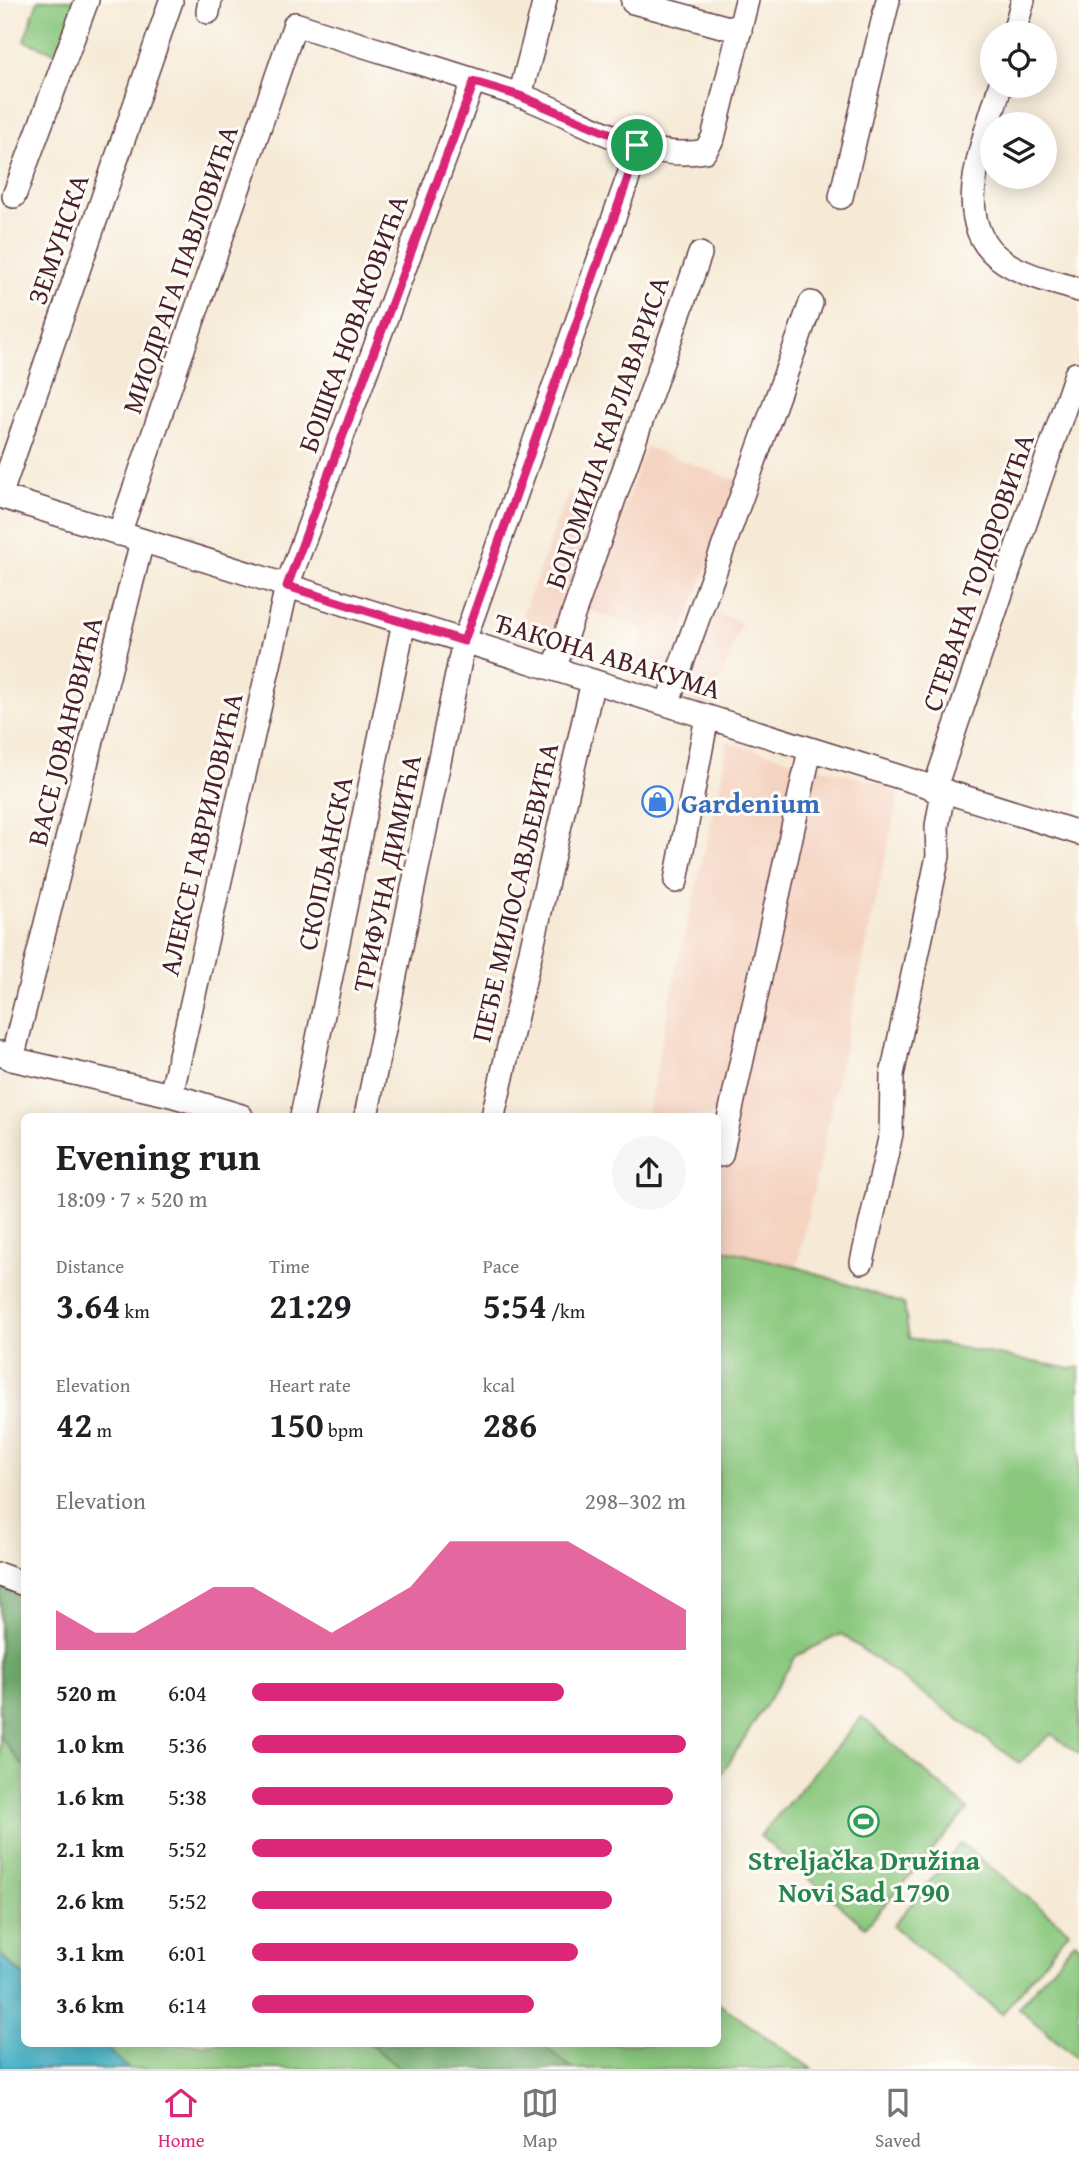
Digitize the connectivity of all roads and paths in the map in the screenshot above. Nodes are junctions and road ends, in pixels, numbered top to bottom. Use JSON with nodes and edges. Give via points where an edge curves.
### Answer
{"nodes":[{"id":1,"x":87,"y":0,"type":"edge"},
{"id":2,"x":545,"y":0,"type":"edge"},
{"id":3,"x":747,"y":0,"type":"edge"},
{"id":4,"x":888,"y":0,"type":"edge"},
{"id":5,"x":1023,"y":0,"type":"edge"},
{"id":6,"x":171,"y":1,"type":"edge"},
{"id":7,"x":633,"y":2,"type":"edge"},
{"id":8,"x":1017,"y":21,"type":"edge"},
{"id":9,"x":740,"y":31,"type":"junction"},
{"id":10,"x":474,"y":82,"type":"junction"},
{"id":11,"x":520,"y":96,"type":"junction"},
{"id":12,"x":997,"y":98,"type":"edge"},
{"id":13,"x":637,"y":145,"type":"junction"},
{"id":14,"x":14,"y":196,"type":"dead end"},
{"id":15,"x":841,"y":197,"type":"dead end"},
{"id":16,"x":700,"y":254,"type":"dead end"},
{"id":17,"x":1079,"y":290,"type":"edge"},
{"id":18,"x":811,"y":303,"type":"dead end"},
{"id":19,"x":1076,"y":374,"type":"dead end"},
{"id":20,"x":0,"y":496,"type":"edge"},
{"id":21,"x":119,"y":534,"type":"junction"},
{"id":22,"x":142,"y":541,"type":"junction"},
{"id":23,"x":287,"y":586,"type":"junction"},
{"id":24,"x":404,"y":622,"type":"junction"},
{"id":25,"x":464,"y":641,"type":"junction"},
{"id":26,"x":554,"y":669,"type":"junction"},
{"id":27,"x":593,"y":681,"type":"junction"},
{"id":28,"x":667,"y":704,"type":"junction"},
{"id":29,"x":707,"y":717,"type":"junction"},
{"id":30,"x":810,"y":750,"type":"junction"},
{"id":31,"x":939,"y":791,"type":"junction"},
{"id":32,"x":1079,"y":833,"type":"edge"},
{"id":33,"x":676,"y":881,"type":"dead end"},
{"id":34,"x":6,"y":1056,"type":"edge"},
{"id":35,"x":171,"y":1095,"type":"junction"},
{"id":36,"x":231,"y":1113,"type":"edge"},
{"id":37,"x":303,"y":1113,"type":"edge"},
{"id":38,"x":367,"y":1113,"type":"edge"},
{"id":39,"x":494,"y":1113,"type":"edge"},
{"id":40,"x":721,"y":1154,"type":"dead end"},
{"id":41,"x":862,"y":1262,"type":"dead end"},
{"id":42,"x":0,"y":1575,"type":"edge"},
{"id":43,"x":21,"y":1583,"type":"edge"}],
"edges":[{"from":1,"to":14,"type":"street"},
{"from":2,"to":11,"type":"street"},
{"from":3,"to":9,"type":"street"},
{"from":4,"to":15,"type":"street"},
{"from":5,"to":8,"type":"street"},
{"from":6,"to":20,"type":"street","name":"ЗЕМУНСКА"},
{"from":7,"to":9,"type":"street"},
{"from":9,"to":13,"type":"street","via":[[713,138],[705,151],[688,155]]},
{"from":10,"to":11,"type":"street"},
{"from":10,"to":21,"type":"street","name":"МИОДРАГА ПАВЛОВИЋА","via":[[295,24]]},
{"from":10,"to":23,"type":"street","name":"БОШКА НОВАКОВИЋА"},
{"from":11,"to":13,"type":"street"},
{"from":12,"to":17,"type":"street","via":[[975,179],[975,221],[984,244],[1014,267]]},
{"from":13,"to":25,"type":"street","name":"ТРИФУНА ДИМИЋА"},
{"from":16,"to":26,"type":"street","name":"БОГОМИЛА КАРЛАВАРИСА"},
{"from":18,"to":28,"type":"street"},
{"from":19,"to":31,"type":"street","name":"СТЕВАНА ТОДОРОВИЋА"},
{"from":20,"to":21,"type":"street","name":"ЂАКОНА АВАКУМА"},
{"from":21,"to":22,"type":"street","name":"ЂАКОНА АВАКУМА"},
{"from":22,"to":23,"type":"street","name":"ЂАКОНА АВАКУМА"},
{"from":22,"to":34,"type":"street","name":"ВАСЕ ЈОВАНОВИЋА"},
{"from":23,"to":24,"type":"street","name":"ЂАКОНА АВАКУМА"},
{"from":23,"to":35,"type":"street","name":"АЛЕКСЕ ГАВРИЛОВИЋА"},
{"from":24,"to":25,"type":"street","name":"ЂАКОНА АВАКУМА"},
{"from":24,"to":37,"type":"street","name":"СКОПЉАНСКА"},
{"from":25,"to":26,"type":"street","name":"ЂАКОНА АВАКУМА"},
{"from":25,"to":38,"type":"street","name":"ТРИФУНА ДИМИЋА"},
{"from":26,"to":27,"type":"street","name":"ЂАКОНА АВАКУМА"},
{"from":27,"to":28,"type":"street","name":"ЂАКОНА АВАКУМА"},
{"from":27,"to":39,"type":"street","name":"ПЕЂЕ МИЛОСАВЉЕВИЋА"},
{"from":28,"to":29,"type":"street","name":"ЂАКОНА АВАКУМА"},
{"from":29,"to":30,"type":"street","name":"ЂАКОНА АВАКУМА"},
{"from":29,"to":33,"type":"street"},
{"from":30,"to":31,"type":"street","name":"ЂАКОНА АВАКУМА"},
{"from":30,"to":40,"type":"street"},
{"from":31,"to":32,"type":"street","name":"ЂАКОНА АВАКУМА"},
{"from":31,"to":41,"type":"street","name":"СТЕВАНА ТОДОРОВИЋА","via":[[938,856],[892,1075],[887,1158]]},
{"from":34,"to":35,"type":"street"},
{"from":35,"to":36,"type":"street"},
{"from":42,"to":43,"type":"street"}]}
